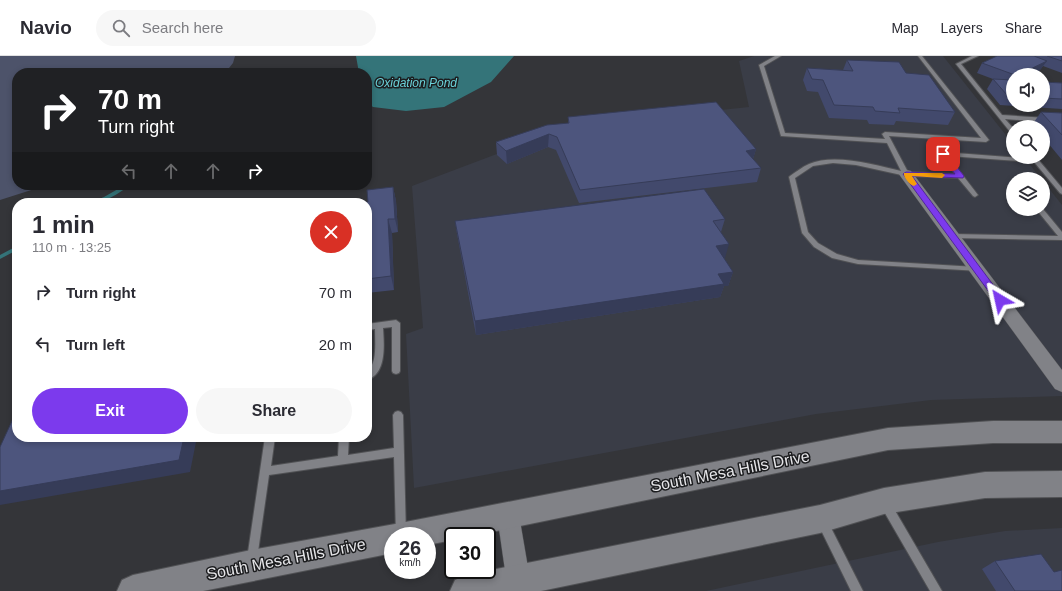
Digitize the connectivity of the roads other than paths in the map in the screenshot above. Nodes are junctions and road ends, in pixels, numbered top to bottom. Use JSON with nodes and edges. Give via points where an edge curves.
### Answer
{"nodes":[{"id":1,"x":779,"y":56,"type":"edge"},
{"id":2,"x":920,"y":56,"type":"edge"},
{"id":3,"x":976,"y":56,"type":"edge"},
{"id":4,"x":1001,"y":117,"type":"junction"},
{"id":5,"x":1062,"y":121,"type":"edge"},
{"id":6,"x":1006,"y":123,"type":"edge"},
{"id":7,"x":889,"y":141,"type":"junction"},
{"id":8,"x":1006,"y":157,"type":"edge"},
{"id":9,"x":1040,"y":164,"type":"edge"},
{"id":10,"x":906,"y":174,"type":"junction"},
{"id":11,"x":960,"y":176,"type":"junction"},
{"id":12,"x":1062,"y":192,"type":"edge"},
{"id":13,"x":975,"y":195,"type":"dead end"},
{"id":14,"x":1045,"y":216,"type":"edge"},
{"id":15,"x":953,"y":236,"type":"junction"},
{"id":16,"x":1062,"y":237,"type":"edge"},
{"id":17,"x":977,"y":269,"type":"junction"},
{"id":18,"x":379,"y":326,"type":"junction"},
{"id":19,"x":372,"y":327,"type":"edge"},
{"id":20,"x":396,"y":370,"type":"dead end"},
{"id":21,"x":372,"y":372,"type":"edge"},
{"id":22,"x":1062,"y":384,"type":"edge"},
{"id":23,"x":398,"y":415,"type":"dead end"},
{"id":24,"x":1062,"y":432,"type":"edge"},
{"id":25,"x":269,"y":442,"type":"edge"},
{"id":26,"x":344,"y":442,"type":"edge"},
{"id":27,"x":399,"y":452,"type":"junction"},
{"id":28,"x":343,"y":460,"type":"junction"},
{"id":29,"x":265,"y":472,"type":"junction"},
{"id":30,"x":1062,"y":484,"type":"edge"},
{"id":31,"x":884,"y":500,"type":"junction"},
{"id":32,"x":508,"y":515,"type":"junction"},
{"id":33,"x":820,"y":519,"type":"junction"},
{"id":34,"x":401,"y":527,"type":"edge"},
{"id":35,"x":436,"y":529,"type":"edge"},
{"id":36,"x":384,"y":540,"type":"edge"},
{"id":37,"x":251,"y":565,"type":"junction"},
{"id":38,"x":519,"y":586,"type":"edge"},
{"id":39,"x":133,"y":591,"type":"edge"},
{"id":40,"x":466,"y":591,"type":"edge"},
{"id":41,"x":857,"y":591,"type":"edge"},
{"id":42,"x":936,"y":591,"type":"edge"}],
"edges":[{"from":1,"to":7,"type":"lane","via":[[761,65],[783,135]]},
{"from":2,"to":7,"type":"lane","via":[[986,140],[885,134]]},
{"from":3,"to":4,"type":"lane","via":[[958,64]]},
{"from":4,"to":5,"type":"lane"},
{"from":4,"to":6,"type":"lane"},
{"from":7,"to":10,"type":"lane"},
{"from":8,"to":11,"type":"lane","via":[[943,154]]},
{"from":9,"to":12,"type":"lane"},
{"from":10,"to":11,"type":"lane"},
{"from":10,"to":15,"type":"street"},
{"from":10,"to":17,"type":"lane","via":[[856,163],[832,161],[811,165],[792,177],[805,233],[816,245],[835,256],[858,262]]},
{"from":11,"to":13,"type":"lane"},
{"from":14,"to":16,"type":"lane"},
{"from":15,"to":16,"type":"lane"},
{"from":15,"to":17,"type":"street"},
{"from":17,"to":22,"type":"street"},
{"from":18,"to":19,"type":"lane"},
{"from":18,"to":20,"type":"lane","via":[[396,323]]},
{"from":18,"to":21,"type":"lane","via":[[377,367]]},
{"from":23,"to":27,"type":"lane"},
{"from":24,"to":32,"type":"street","name":"South Mesa Hills Drive","via":[[993,432],[888,439]]},
{"from":25,"to":29,"type":"lane"},
{"from":26,"to":28,"type":"lane"},
{"from":27,"to":28,"type":"lane"},
{"from":27,"to":34,"type":"lane"},
{"from":28,"to":29,"type":"lane"},
{"from":29,"to":37,"type":"lane"},
{"from":30,"to":31,"type":"street","via":[[985,485]]},
{"from":31,"to":33,"type":"street"},
{"from":31,"to":42,"type":"lane"},
{"from":32,"to":35,"type":"street","name":"South Mesa Hills Drive"},
{"from":32,"to":38,"type":"street"},
{"from":33,"to":38,"type":"street"},
{"from":33,"to":41,"type":"lane"},
{"from":36,"to":37,"type":"street","name":"South Mesa Hills Drive"},
{"from":37,"to":39,"type":"street","name":"South Mesa Hills Drive"},
{"from":38,"to":40,"type":"street"}]}
